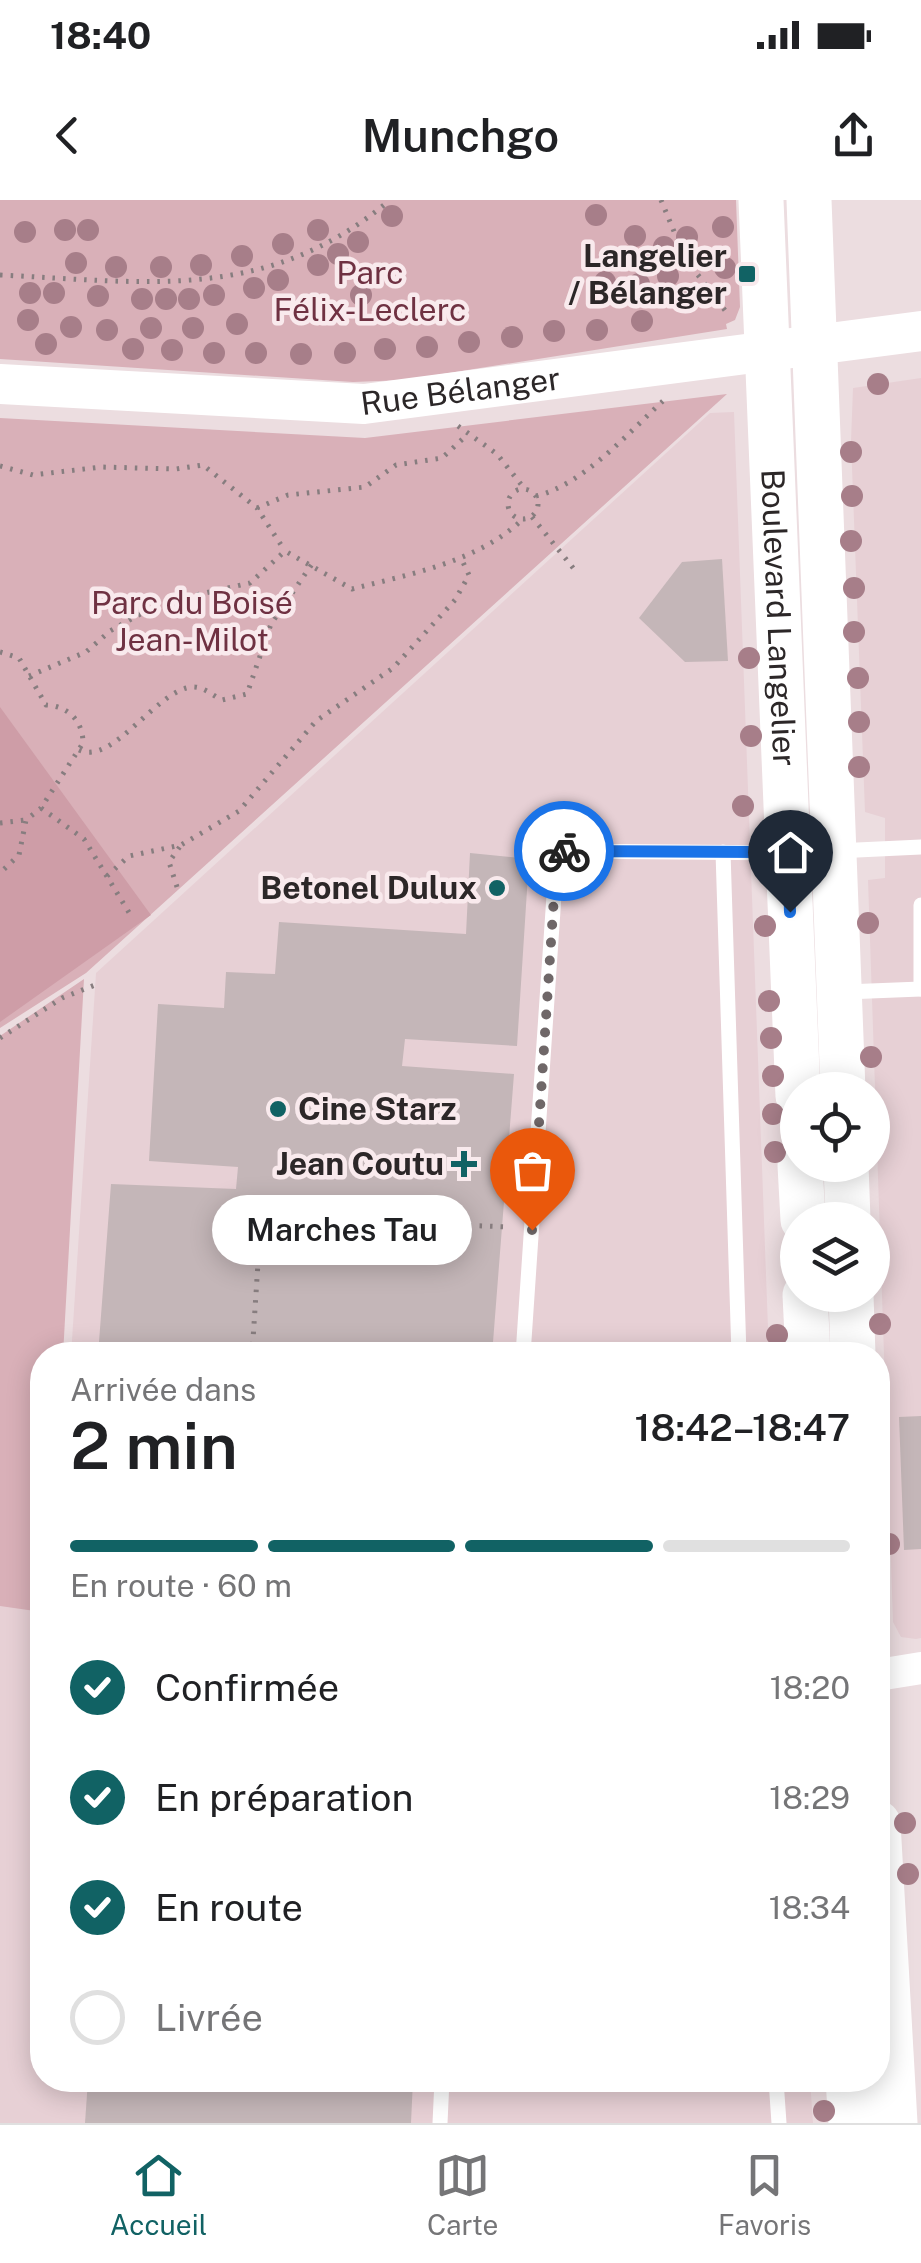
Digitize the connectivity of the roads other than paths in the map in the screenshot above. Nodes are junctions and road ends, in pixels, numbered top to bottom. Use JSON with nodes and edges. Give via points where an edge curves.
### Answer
{"nodes":[{"id":1,"x":760,"y":200,"type":"edge"},
{"id":2,"x":809,"y":200,"type":"edge"},
{"id":3,"x":921,"y":332,"type":"edge"},
{"id":4,"x":815,"y":346,"type":"junction"},
{"id":5,"x":768,"y":352,"type":"junction"},
{"id":6,"x":0,"y":384,"type":"edge"},
{"id":7,"x":921,"y":847,"type":"edge"},
{"id":8,"x":723,"y":852,"type":"junction"},
{"id":9,"x":811,"y":852,"type":"junction"},
{"id":10,"x":921,"y":904,"type":"edge"},
{"id":11,"x":921,"y":989,"type":"edge"},
{"id":12,"x":840,"y":992,"type":"junction"},
{"id":13,"x":799,"y":1072,"type":"edge"},
{"id":14,"x":842,"y":1072,"type":"edge"},
{"id":15,"x":806,"y":1312,"type":"edge"},
{"id":16,"x":852,"y":1312,"type":"edge"},
{"id":17,"x":525,"y":1342,"type":"edge"},
{"id":18,"x":739,"y":1342,"type":"edge"},
{"id":19,"x":807,"y":1342,"type":"edge"},
{"id":20,"x":853,"y":1342,"type":"edge"},
{"id":21,"x":921,"y":1668,"type":"edge"},
{"id":22,"x":890,"y":1673,"type":"edge"},
{"id":23,"x":890,"y":2035,"type":"edge"},
{"id":24,"x":441,"y":2092,"type":"edge"},
{"id":25,"x":777,"y":2092,"type":"edge"},
{"id":26,"x":849,"y":2092,"type":"edge"},
{"id":27,"x":440,"y":2123,"type":"edge"},
{"id":28,"x":779,"y":2123,"type":"edge"},
{"id":29,"x":851,"y":2123,"type":"edge"},
{"id":30,"x":895,"y":2123,"type":"edge"}],
"edges":[{"from":1,"to":5,"type":"main road","name":"Boulevard Langelier"},
{"from":2,"to":4,"type":"main road","name":"Boulevard Langelier"},
{"from":3,"to":4,"type":"street","name":"Rue Bélanger"},
{"from":4,"to":5,"type":"street","name":"Rue Bélanger"},
{"from":4,"to":9,"type":"main road","name":"Boulevard Langelier"},
{"from":5,"to":6,"type":"street","name":"Rue Bélanger","via":[[364,404]]},
{"from":5,"to":9,"type":"main road","name":"Boulevard Langelier"},
{"from":7,"to":9,"type":"lane"},
{"from":8,"to":9,"type":"lane"},
{"from":8,"to":17,"type":"lane","via":[[557,851]]},
{"from":8,"to":18,"type":"lane"},
{"from":9,"to":12,"type":"main road","name":"Boulevard Langelier"},
{"from":9,"to":13,"type":"main road","name":"Boulevard Langelier"},
{"from":10,"to":11,"type":"lane"},
{"from":11,"to":12,"type":"lane"},
{"from":12,"to":14,"type":"main road","name":"Boulevard Langelier"},
{"from":15,"to":19,"type":"main road"},
{"from":16,"to":20,"type":"main road"},
{"from":21,"to":22,"type":"street"},
{"from":23,"to":30,"type":"main road"},
{"from":24,"to":27,"type":"lane"},
{"from":25,"to":28,"type":"lane"},
{"from":26,"to":29,"type":"main road"}]}
